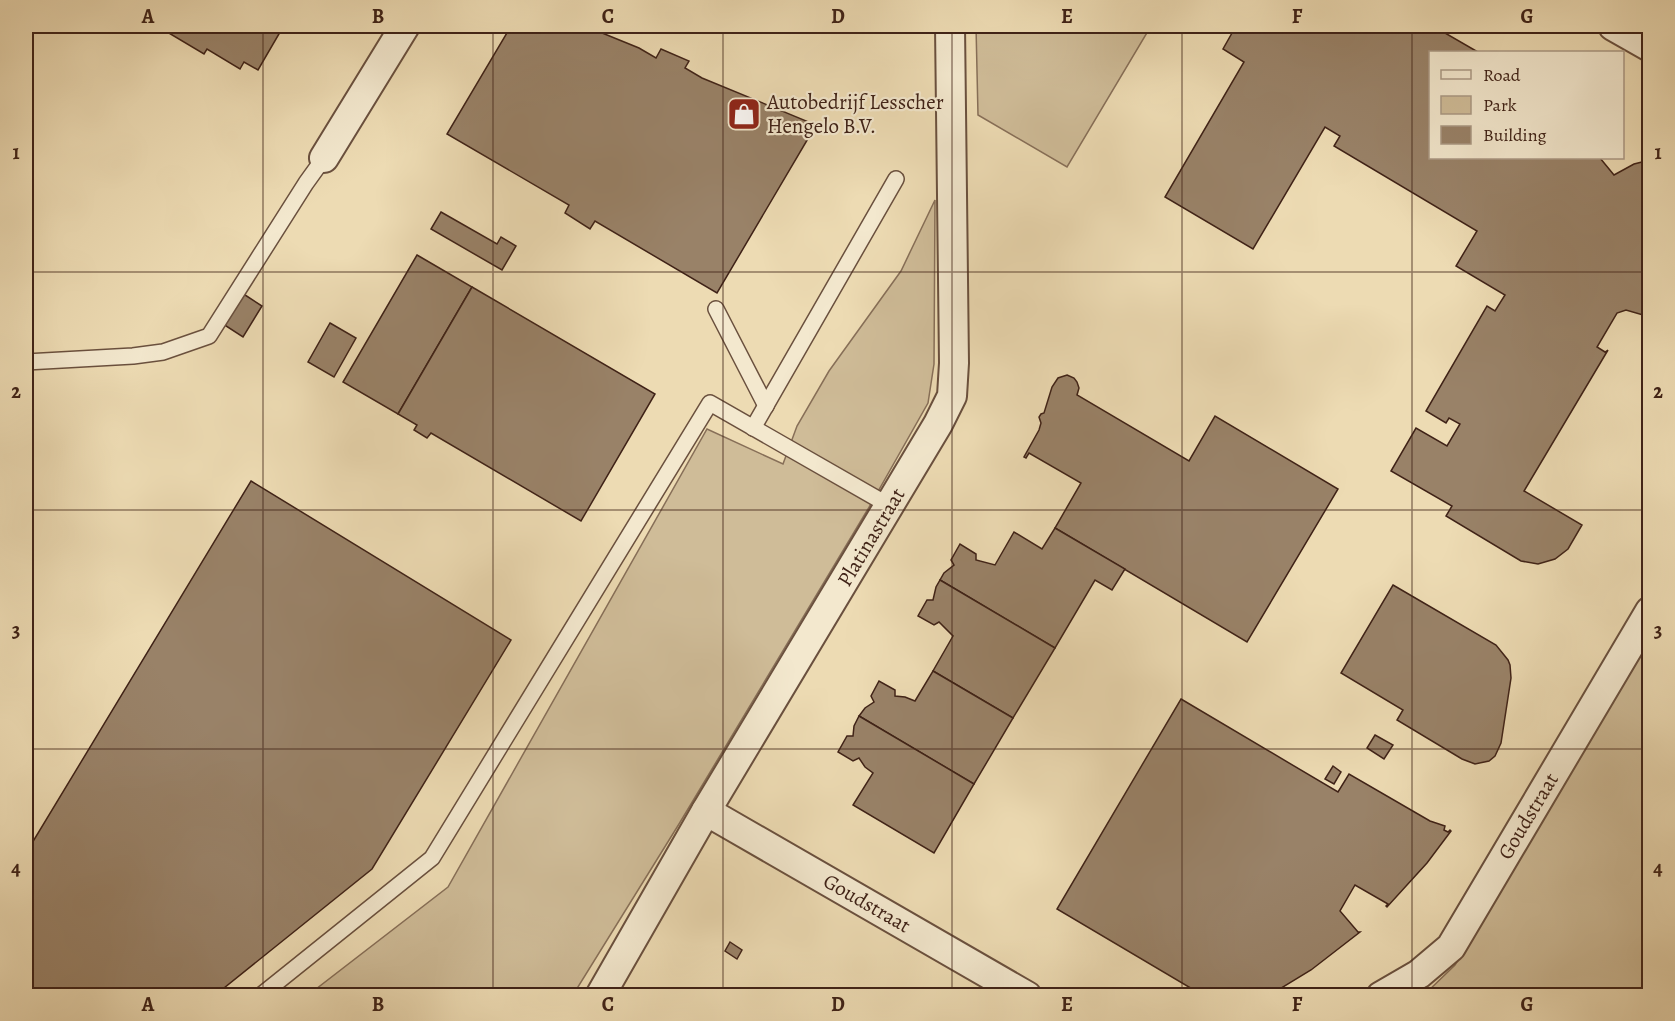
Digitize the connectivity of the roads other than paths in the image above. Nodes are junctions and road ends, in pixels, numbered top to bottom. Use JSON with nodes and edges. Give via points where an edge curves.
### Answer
{"nodes":[{"id":1,"x":405,"y":26,"type":"edge"},
{"id":2,"x":950,"y":26,"type":"edge"},
{"id":3,"x":1612,"y":26,"type":"edge"},
{"id":4,"x":1650,"y":47,"type":"edge"},
{"id":5,"x":324,"y":159,"type":"joint"},
{"id":6,"x":896,"y":179,"type":"dead end"},
{"id":7,"x":716,"y":309,"type":"dead end"},
{"id":8,"x":26,"y":362,"type":"edge"},
{"id":9,"x":766,"y":406,"type":"junction"},
{"id":10,"x":753,"y":428,"type":"junction"},
{"id":11,"x":890,"y":506,"type":"junction"},
{"id":12,"x":1650,"y":611,"type":"edge"},
{"id":13,"x":706,"y":811,"type":"junction"},
{"id":14,"x":260,"y":996,"type":"edge"},
{"id":15,"x":600,"y":996,"type":"edge"},
{"id":16,"x":1028,"y":996,"type":"edge"},
{"id":17,"x":1381,"y":996,"type":"edge"}],
"edges":[{"from":1,"to":5,"type":"street"},
{"from":2,"to":11,"type":"street","name":"Platinastraat","via":[[952,396]]},
{"from":3,"to":4,"type":"street"},
{"from":5,"to":8,"type":"lane","via":[[209,336],[153,354]]},
{"from":6,"to":9,"type":"lane"},
{"from":7,"to":9,"type":"lane"},
{"from":9,"to":10,"type":"lane"},
{"from":10,"to":11,"type":"lane"},
{"from":10,"to":14,"type":"lane","via":[[710,403],[432,858]]},
{"from":11,"to":13,"type":"street","name":"Platinastraat"},
{"from":12,"to":17,"type":"street","name":"Goudstraat","via":[[1451,946],[1419,974]]},
{"from":13,"to":15,"type":"street","name":"Platinastraat"},
{"from":13,"to":16,"type":"street","name":"Goudstraat"}]}
